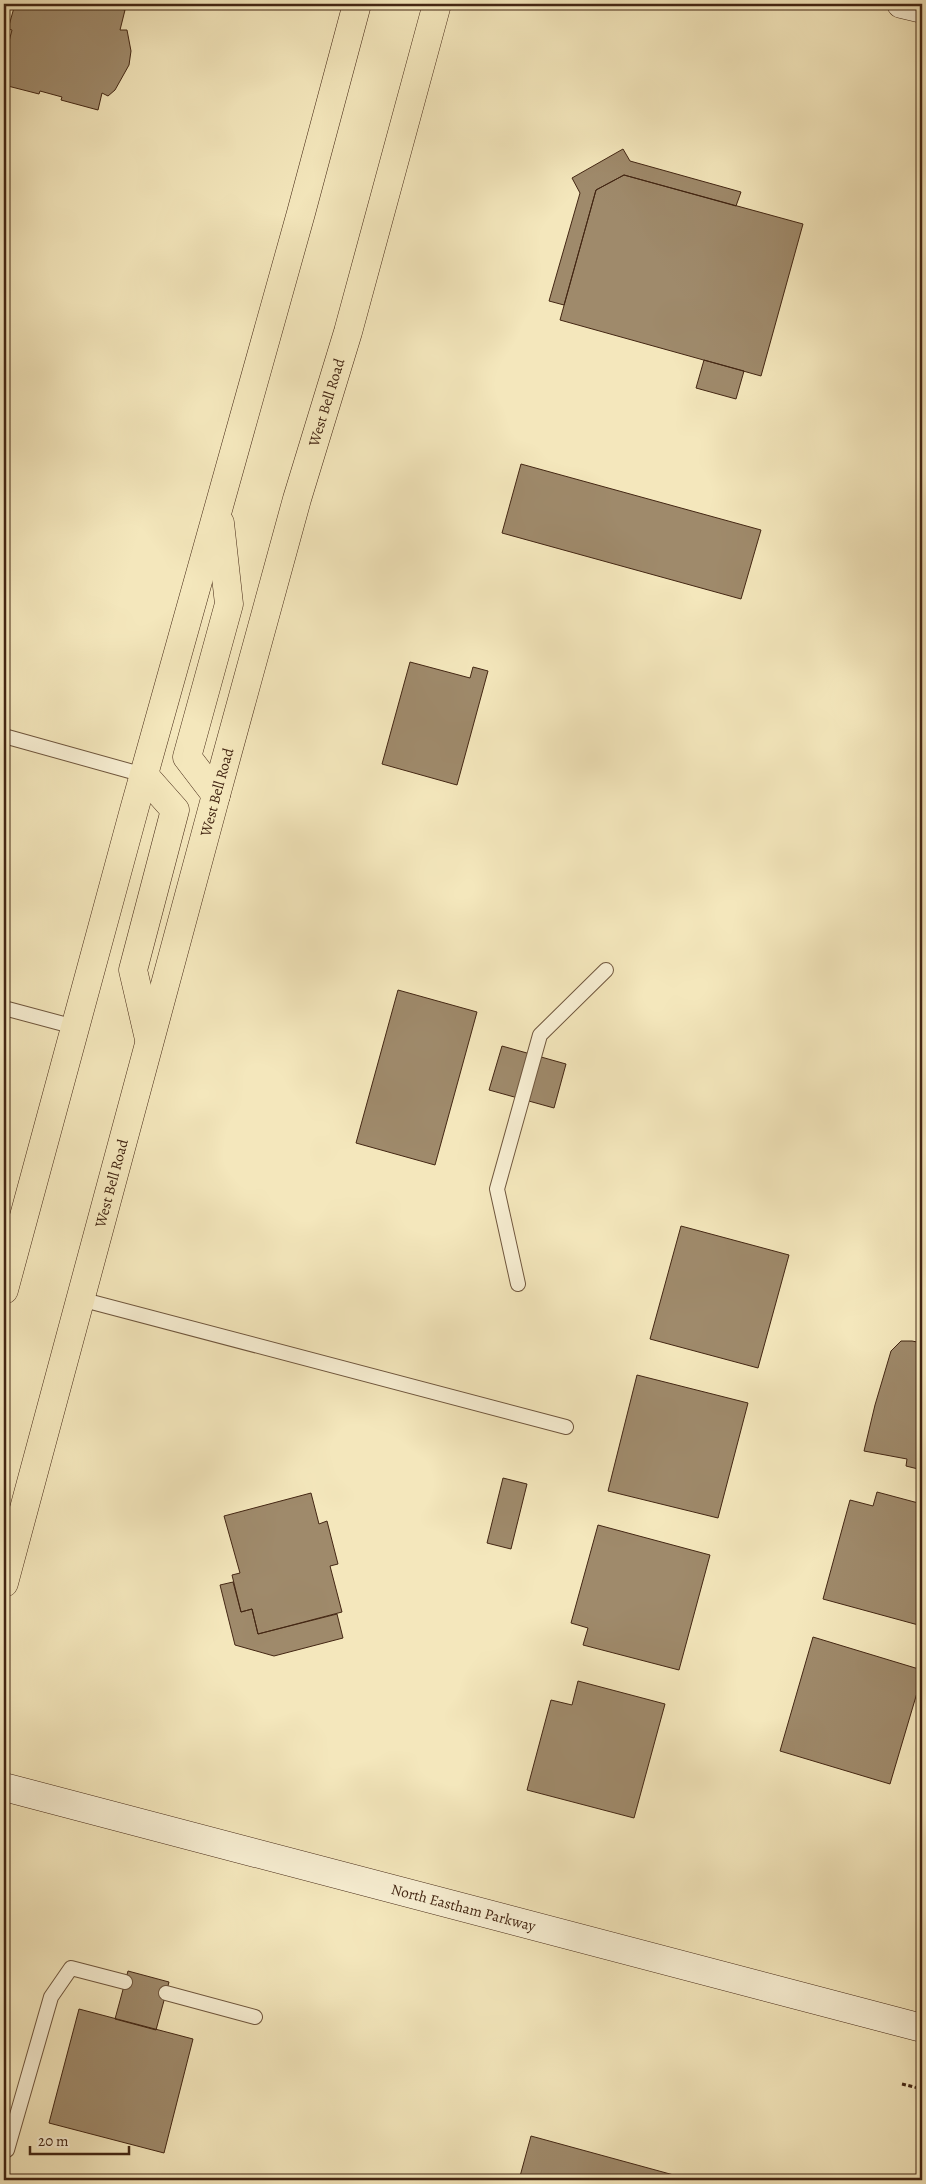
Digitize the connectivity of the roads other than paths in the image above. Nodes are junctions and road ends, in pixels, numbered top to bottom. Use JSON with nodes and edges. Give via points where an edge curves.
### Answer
{"nodes":[{"id":1,"x":357,"y":4,"type":"edge"},
{"id":2,"x":437,"y":4,"type":"edge"},
{"id":3,"x":901,"y":4,"type":"edge"},
{"id":4,"x":922,"y":9,"type":"edge"},
{"id":5,"x":219,"y":505,"type":"junction"},
{"id":6,"x":4,"y":736,"type":"edge"},
{"id":7,"x":144,"y":775,"type":"junction"},
{"id":8,"x":216,"y":796,"type":"junction"},
{"id":9,"x":606,"y":970,"type":"dead end"},
{"id":10,"x":4,"y":1008,"type":"edge"},
{"id":11,"x":75,"y":1027,"type":"junction"},
{"id":12,"x":150,"y":1041,"type":"junction"},
{"id":13,"x":518,"y":1284,"type":"dead end"},
{"id":14,"x":4,"y":1290,"type":"edge"},
{"id":15,"x":80,"y":1299,"type":"junction"},
{"id":16,"x":566,"y":1427,"type":"dead end"},
{"id":17,"x":4,"y":1583,"type":"edge"},
{"id":18,"x":4,"y":1787,"type":"edge"},
{"id":19,"x":125,"y":1982,"type":"dead end"},
{"id":20,"x":166,"y":1993,"type":"dead end"},
{"id":21,"x":255,"y":2017,"type":"dead end"},
{"id":22,"x":922,"y":2028,"type":"edge"},
{"id":23,"x":7,"y":2150,"type":"dead end"}],
"edges":[{"from":1,"to":5,"type":"main road"},
{"from":2,"to":8,"type":"main road","name":"West Bell Road"},
{"from":3,"to":4,"type":"street"},
{"from":5,"to":7,"type":"main road"},
{"from":5,"to":8,"type":"main road","via":[[229,604],[187,757]]},
{"from":6,"to":7,"type":"lane"},
{"from":7,"to":11,"type":"main road"},
{"from":7,"to":12,"type":"main road","via":[[176,810],[133,970]]},
{"from":8,"to":12,"type":"main road","name":"West Bell Road"},
{"from":9,"to":13,"type":"lane","via":[[540,1035],[499,1179],[497,1189]]},
{"from":10,"to":11,"type":"lane"},
{"from":11,"to":14,"type":"main road"},
{"from":12,"to":15,"type":"main road","name":"West Bell Road"},
{"from":15,"to":16,"type":"lane"},
{"from":15,"to":17,"type":"main road","name":"West Bell Road"},
{"from":18,"to":22,"type":"street","name":"North Eastham Parkway"},
{"from":19,"to":23,"type":"lane","via":[[71,1968],[51,1997]]},
{"from":20,"to":21,"type":"lane"}]}
